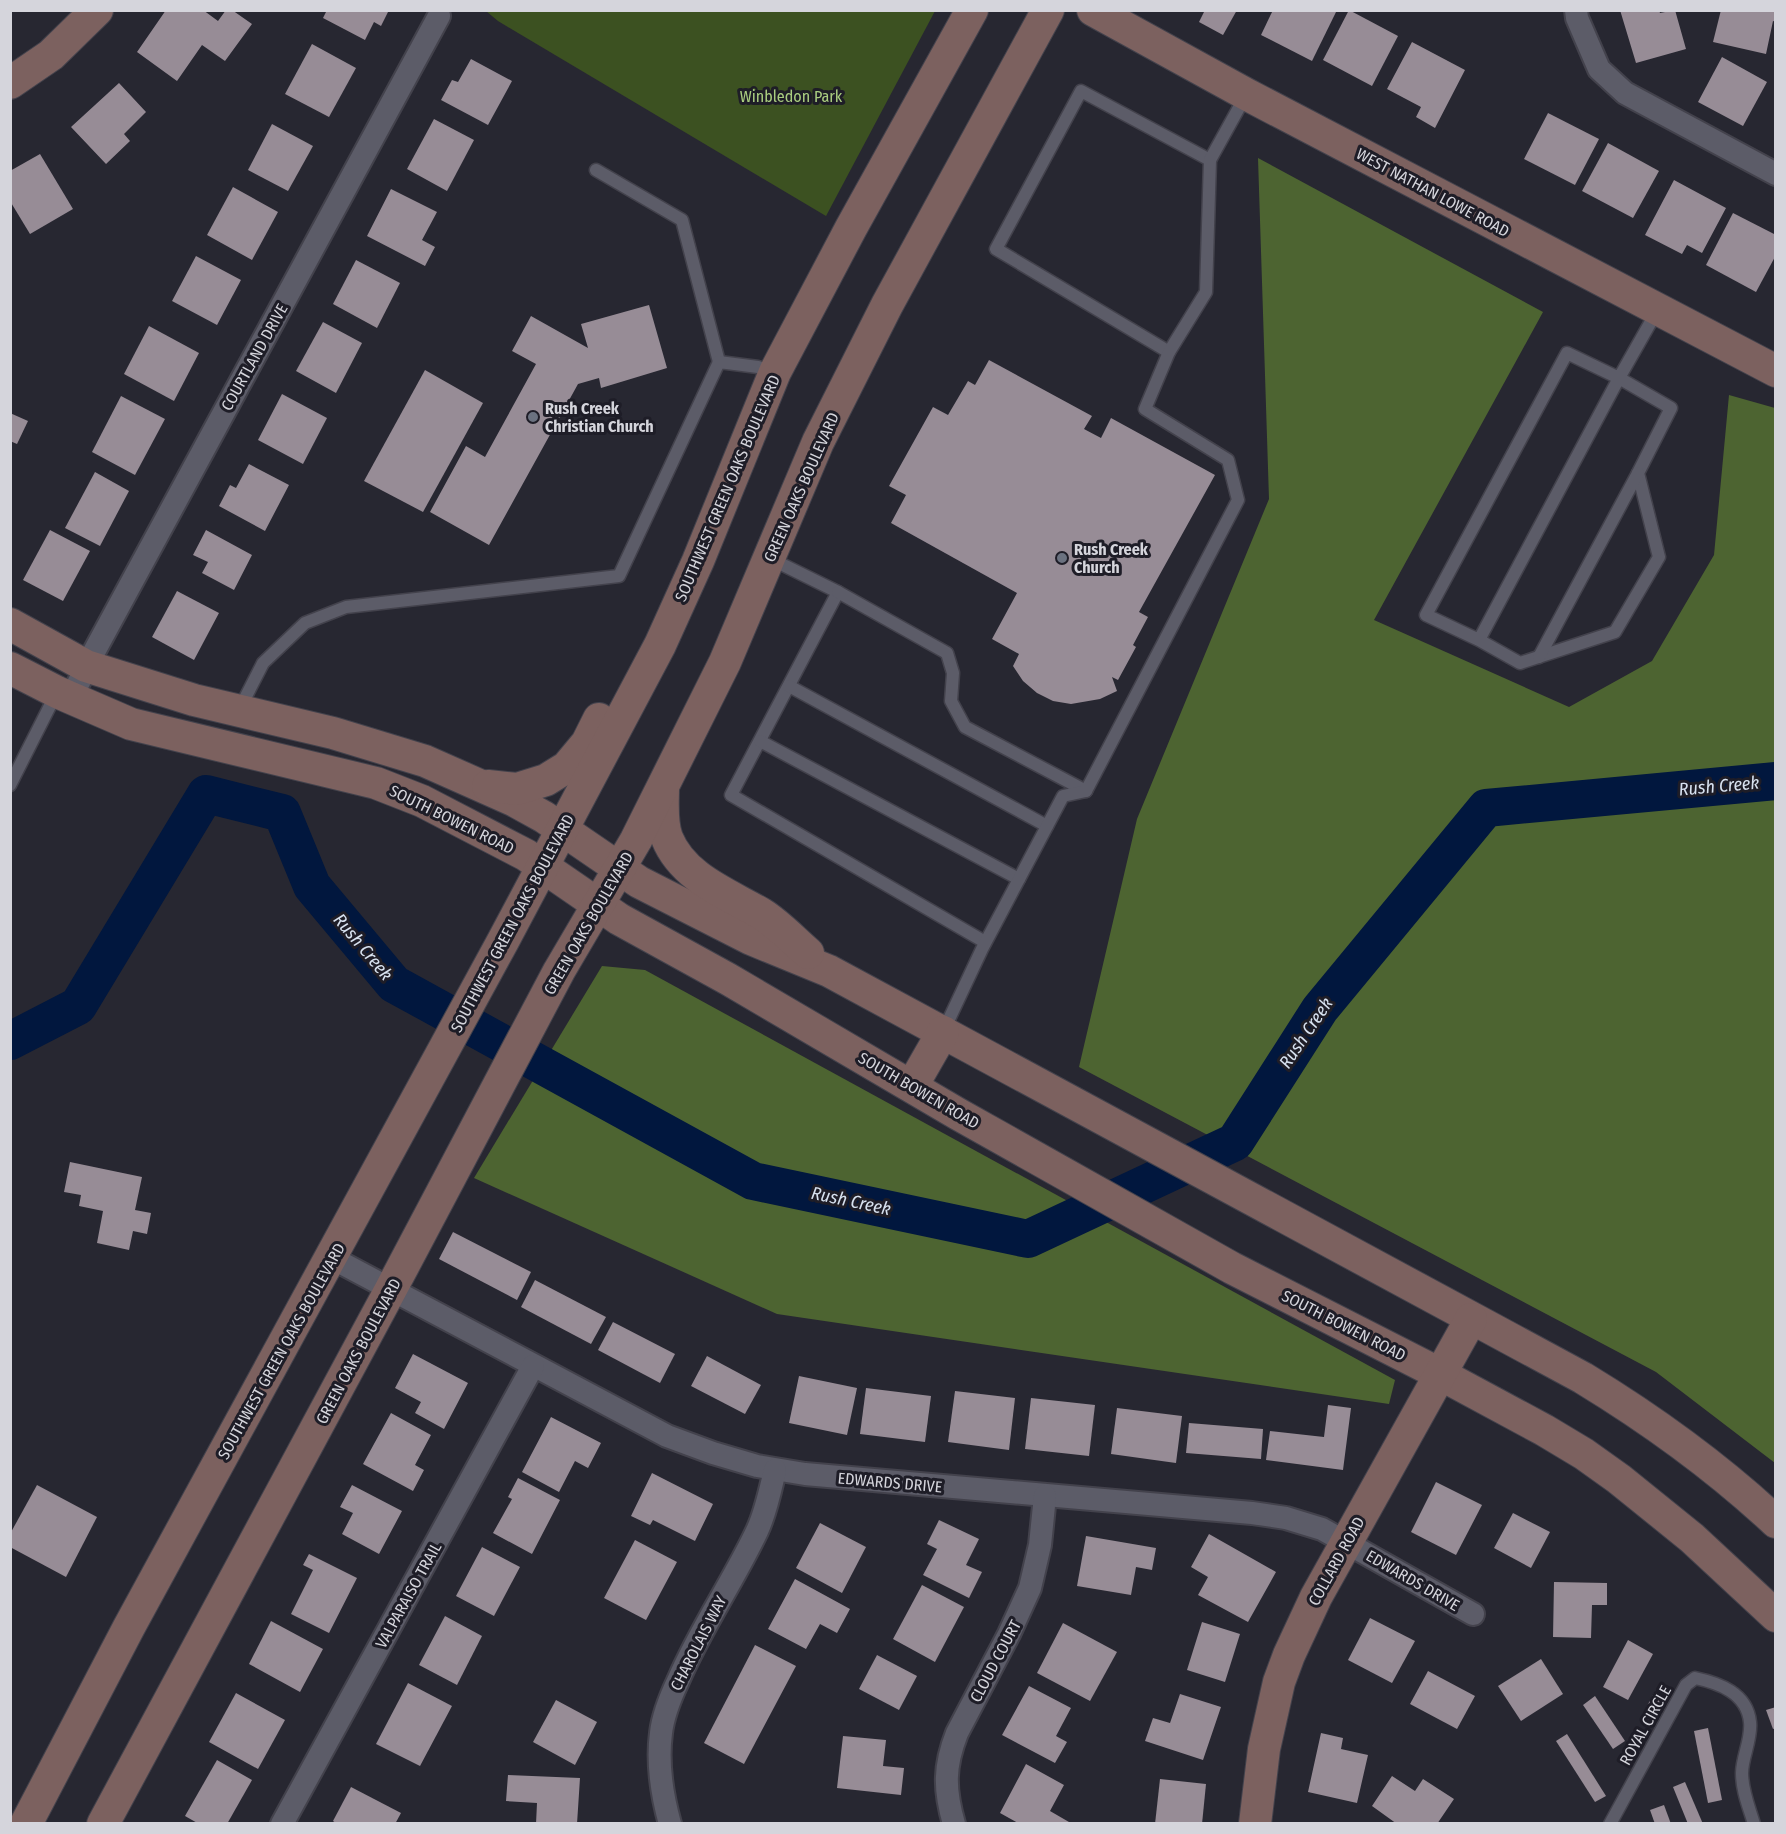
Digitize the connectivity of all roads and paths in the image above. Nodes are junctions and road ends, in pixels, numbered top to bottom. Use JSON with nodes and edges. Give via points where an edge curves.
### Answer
{"nodes":[{"id":1,"x":97,"y":10,"type":"edge"},
{"id":2,"x":972,"y":10,"type":"edge"},
{"id":3,"x":1048,"y":10,"type":"edge"},
{"id":4,"x":1093,"y":10,"type":"edge"},
{"id":5,"x":1576,"y":10,"type":"edge"},
{"id":6,"x":439,"y":16,"type":"dead end"},
{"id":7,"x":10,"y":83,"type":"edge"},
{"id":8,"x":1246,"y":93,"type":"junction"},
{"id":9,"x":1210,"y":160,"type":"junction"},
{"id":10,"x":596,"y":170,"type":"dead end"},
{"id":11,"x":1776,"y":174,"type":"edge"},
{"id":12,"x":1658,"y":310,"type":"junction"},
{"id":13,"x":1169,"y":352,"type":"junction"},
{"id":14,"x":719,"y":362,"type":"junction"},
{"id":15,"x":1776,"y":371,"type":"edge"},
{"id":16,"x":775,"y":372,"type":"junction"},
{"id":17,"x":1618,"y":378,"type":"junction"},
{"id":18,"x":1638,"y":473,"type":"junction"},
{"id":19,"x":769,"y":558,"type":"junction"},
{"id":20,"x":698,"y":561,"type":"junction"},
{"id":21,"x":838,"y":592,"type":"junction"},
{"id":22,"x":10,"y":624,"type":"edge"},
{"id":23,"x":1479,"y":640,"type":"junction"},
{"id":24,"x":1539,"y":657,"type":"junction"},
{"id":25,"x":86,"y":666,"type":"junction"},
{"id":26,"x":10,"y":668,"type":"edge"},
{"id":27,"x":789,"y":686,"type":"junction"},
{"id":28,"x":64,"y":695,"type":"junction"},
{"id":29,"x":238,"y":712,"type":"junction"},
{"id":30,"x":760,"y":741,"type":"junction"},
{"id":31,"x":234,"y":749,"type":"junction"},
{"id":32,"x":10,"y":785,"type":"edge"},
{"id":33,"x":478,"y":785,"type":"junction"},
{"id":34,"x":663,"y":787,"type":"junction"},
{"id":35,"x":1086,"y":791,"type":"junction"},
{"id":36,"x":1047,"y":826,"type":"junction"},
{"id":37,"x":563,"y":830,"type":"junction"},
{"id":38,"x":543,"y":867,"type":"junction"},
{"id":39,"x":620,"y":869,"type":"junction"},
{"id":40,"x":1019,"y":879,"type":"junction"},
{"id":41,"x":598,"y":904,"type":"junction"},
{"id":42,"x":986,"y":942,"type":"junction"},
{"id":43,"x":829,"y":971,"type":"junction"},
{"id":44,"x":943,"y":1032,"type":"junction"},
{"id":45,"x":912,"y":1086,"type":"junction"},
{"id":46,"x":332,"y":1258,"type":"junction"},
{"id":47,"x":391,"y":1289,"type":"junction"},
{"id":48,"x":1471,"y":1319,"type":"junction"},
{"id":49,"x":532,"y":1366,"type":"junction"},
{"id":50,"x":1440,"y":1374,"type":"junction"},
{"id":51,"x":775,"y":1470,"type":"junction"},
{"id":52,"x":1045,"y":1496,"type":"junction"},
{"id":53,"x":1776,"y":1522,"type":"edge"},
{"id":54,"x":1346,"y":1542,"type":"junction"},
{"id":55,"x":1473,"y":1614,"type":"dead end"},
{"id":56,"x":1776,"y":1616,"type":"edge"},
{"id":57,"x":26,"y":1824,"type":"edge"},
{"id":58,"x":103,"y":1824,"type":"edge"},
{"id":59,"x":282,"y":1824,"type":"edge"},
{"id":60,"x":670,"y":1824,"type":"edge"},
{"id":61,"x":954,"y":1824,"type":"edge"},
{"id":62,"x":1255,"y":1824,"type":"edge"},
{"id":63,"x":1610,"y":1824,"type":"edge"},
{"id":64,"x":1754,"y":1824,"type":"edge"}],
"edges":[{"from":1,"to":7,"type":"main road","via":[[51,55]]},
{"from":2,"to":16,"type":"main road","name":"SOUTHWEST GREEN OAKS BOULEVARD"},
{"from":3,"to":19,"type":"main road","name":"GREEN OAKS BOULEVARD","via":[[887,305],[818,442]]},
{"from":4,"to":8,"type":"main road","name":"WEST NATHAN LOWE ROAD"},
{"from":5,"to":11,"type":"street","via":[[1599,69],[1626,93]]},
{"from":6,"to":25,"type":"street","name":"COURTLAND DRIVE"},
{"from":8,"to":9,"type":"lane"},
{"from":8,"to":12,"type":"main road","name":"WEST NATHAN LOWE ROAD"},
{"from":9,"to":13,"type":"lane","via":[[1206,292]]},
{"from":9,"to":13,"type":"lane","via":[[1082,91],[996,249]]},
{"from":10,"to":14,"type":"lane","via":[[682,220]]},
{"from":12,"to":15,"type":"main road","name":"WEST NATHAN LOWE ROAD"},
{"from":12,"to":17,"type":"lane"},
{"from":13,"to":35,"type":"lane","via":[[1145,409],[1228,460],[1238,500]]},
{"from":14,"to":16,"type":"lane"},
{"from":14,"to":29,"type":"lane","via":[[619,576],[346,607],[305,623],[263,663]]},
{"from":16,"to":20,"type":"main road","name":"SOUTHWEST GREEN OAKS BOULEVARD"},
{"from":17,"to":18,"type":"lane","via":[[1671,408]]},
{"from":17,"to":23,"type":"lane"},
{"from":17,"to":23,"type":"lane","via":[[1567,353],[1426,615]]},
{"from":18,"to":24,"type":"lane"},
{"from":18,"to":24,"type":"lane","via":[[1659,557],[1616,632]]},
{"from":19,"to":21,"type":"lane"},
{"from":19,"to":34,"type":"main road","name":"GREEN OAKS BOULEVARD"},
{"from":20,"to":33,"type":"main road","via":[[635,651],[587,743],[567,767],[546,780],[517,789]]},
{"from":20,"to":37,"type":"main road","name":"SOUTHWEST GREEN OAKS BOULEVARD","via":[[660,645]]},
{"from":21,"to":27,"type":"lane"},
{"from":21,"to":35,"type":"lane","via":[[947,653],[953,673],[951,701],[965,728]]},
{"from":22,"to":25,"type":"main road"},
{"from":23,"to":24,"type":"lane","via":[[1520,663]]},
{"from":25,"to":28,"type":"street","name":"COURTLAND DRIVE"},
{"from":25,"to":29,"type":"main road"},
{"from":26,"to":28,"type":"main road","name":"SOUTH BOWEN ROAD"},
{"from":27,"to":30,"type":"lane"},
{"from":27,"to":36,"type":"lane"},
{"from":28,"to":31,"type":"main road","name":"SOUTH BOWEN ROAD","via":[[131,724]]},
{"from":28,"to":32,"type":"lane"},
{"from":29,"to":31,"type":"main road"},
{"from":29,"to":33,"type":"main road","via":[[333,733],[424,761]]},
{"from":30,"to":40,"type":"lane"},
{"from":30,"to":42,"type":"lane","via":[[731,795]]},
{"from":31,"to":38,"type":"main road","name":"SOUTH BOWEN ROAD","via":[[376,783],[422,801]]},
{"from":33,"to":37,"type":"main road","via":[[515,801]]},
{"from":34,"to":39,"type":"main road","name":"GREEN OAKS BOULEVARD"},
{"from":34,"to":43,"type":"main road","via":[[666,837],[679,858],[705,883],[764,915]]},
{"from":35,"to":36,"type":"lane","via":[[1063,796]]},
{"from":36,"to":40,"type":"lane"},
{"from":37,"to":38,"type":"main road","name":"SOUTHWEST GREEN OAKS BOULEVARD"},
{"from":37,"to":39,"type":"main road"},
{"from":38,"to":41,"type":"main road","name":"SOUTH BOWEN ROAD"},
{"from":38,"to":46,"type":"main road","name":"SOUTHWEST GREEN OAKS BOULEVARD"},
{"from":39,"to":41,"type":"main road","name":"GREEN OAKS BOULEVARD"},
{"from":39,"to":43,"type":"main road","via":[[752,939]]},
{"from":40,"to":42,"type":"lane"},
{"from":41,"to":45,"type":"main road","name":"SOUTH BOWEN ROAD"},
{"from":41,"to":47,"type":"main road","name":"GREEN OAKS BOULEVARD"},
{"from":42,"to":44,"type":"lane"},
{"from":43,"to":44,"type":"main road"},
{"from":44,"to":45,"type":"main road"},
{"from":44,"to":48,"type":"main road"},
{"from":45,"to":50,"type":"main road","name":"SOUTH BOWEN ROAD","via":[[1232,1268]]},
{"from":46,"to":47,"type":"street","name":"EDWARDS DRIVE"},
{"from":46,"to":57,"type":"main road","name":"SOUTHWEST GREEN OAKS BOULEVARD"},
{"from":47,"to":49,"type":"street","name":"EDWARDS DRIVE"},
{"from":47,"to":58,"type":"main road","name":"GREEN OAKS BOULEVARD"},
{"from":48,"to":50,"type":"main road","name":"COLLARD ROAD"},
{"from":48,"to":53,"type":"main road","via":[[1621,1401],[1708,1464]]},
{"from":49,"to":51,"type":"street","name":"EDWARDS DRIVE","via":[[667,1436],[713,1454]]},
{"from":49,"to":59,"type":"street","name":"VALPARAISO TRAIL"},
{"from":50,"to":54,"type":"main road","name":"COLLARD ROAD"},
{"from":50,"to":56,"type":"main road","name":"SOUTH BOWEN ROAD","via":[[1544,1430],[1619,1479],[1692,1538]]},
{"from":51,"to":52,"type":"street","name":"EDWARDS DRIVE"},
{"from":51,"to":60,"type":"street","name":"CHAROLAIS WAY","via":[[756,1532],[686,1662],[665,1710],[659,1753],[664,1805]]},
{"from":52,"to":54,"type":"street","name":"EDWARDS DRIVE","via":[[1269,1515],[1322,1529]]},
{"from":52,"to":61,"type":"street","name":"CLOUD COURT","via":[[1030,1588],[952,1747],[946,1792]]},
{"from":54,"to":55,"type":"street","name":"EDWARDS DRIVE"},
{"from":54,"to":62,"type":"main road","name":"COLLARD ROAD","via":[[1302,1625],[1279,1682],[1264,1749]]},
{"from":63,"to":64,"type":"lane","name":"ROYAL CIRCLE","via":[[1686,1685],[1695,1678],[1715,1683],[1744,1704],[1750,1722],[1743,1789]]}]}
